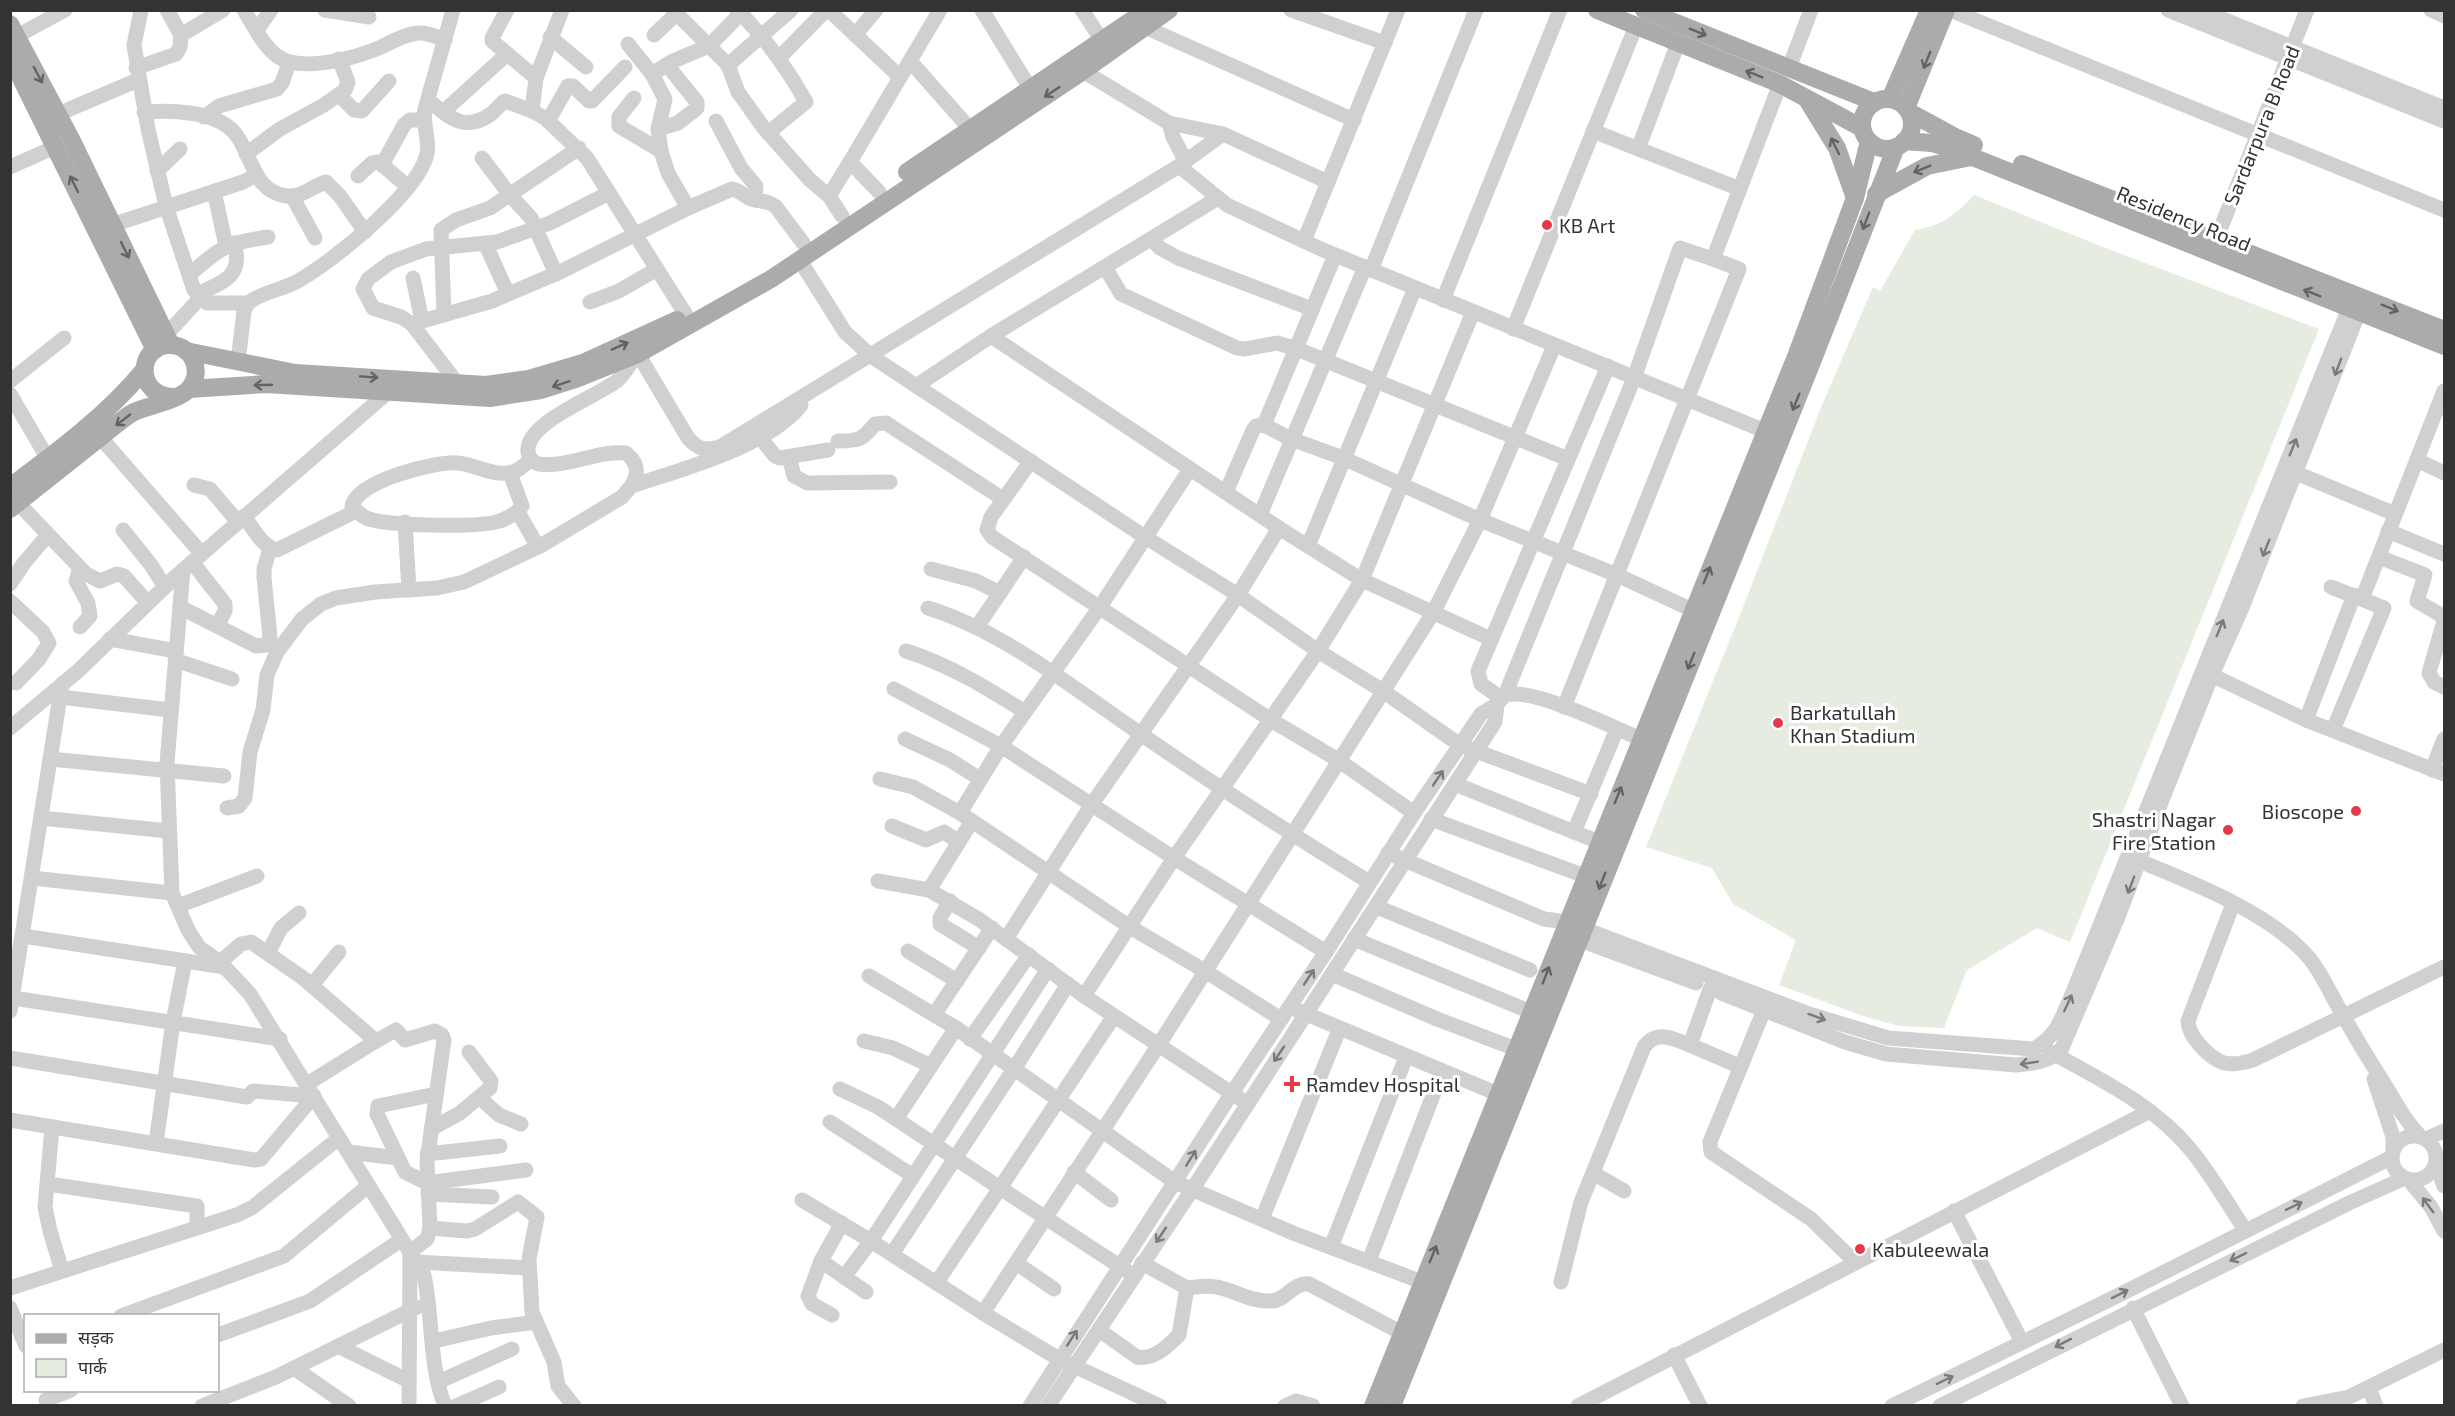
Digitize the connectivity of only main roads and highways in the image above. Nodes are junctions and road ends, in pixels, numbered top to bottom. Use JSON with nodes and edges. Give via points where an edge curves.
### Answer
{"nodes":[{"id":1,"x":1169,"y":10,"type":"edge"},
{"id":2,"x":1597,"y":10,"type":"edge"},
{"id":3,"x":1929,"y":10,"type":"edge"},
{"id":4,"x":1948,"y":10,"type":"edge"},
{"id":5,"x":1640,"y":18,"type":"edge"},
{"id":6,"x":1147,"y":19,"type":"edge"},
{"id":7,"x":14,"y":30,"type":"edge"},
{"id":8,"x":10,"y":56,"type":"edge"},
{"id":9,"x":1784,"y":76,"type":"junction"},
{"id":10,"x":1806,"y":98,"type":"junction"},
{"id":11,"x":1895,"y":106,"type":"junction"},
{"id":12,"x":1865,"y":135,"type":"junction"},
{"id":13,"x":1900,"y":144,"type":"junction"},
{"id":14,"x":1972,"y":157,"type":"junction"},
{"id":15,"x":1876,"y":194,"type":"junction"},
{"id":16,"x":1855,"y":198,"type":"junction"},
{"id":17,"x":801,"y":251,"type":"junction"},
{"id":18,"x":2445,"y":330,"type":"edge"},
{"id":19,"x":169,"y":345,"type":"junction"},
{"id":20,"x":2445,"y":346,"type":"edge"},
{"id":21,"x":144,"y":370,"type":"junction"},
{"id":22,"x":182,"y":392,"type":"junction"},
{"id":23,"x":13,"y":500,"type":"edge"},
{"id":24,"x":1701,"y":614,"type":"junction"},
{"id":25,"x":1572,"y":931,"type":"junction"},
{"id":26,"x":1373,"y":1406,"type":"edge"},
{"id":27,"x":1392,"y":1406,"type":"edge"}],
"edges":[{"from":1,"to":6,"type":"main road"},
{"from":2,"to":5,"type":"main road","name":"Residency Road"},
{"from":3,"to":11,"type":"main road"},
{"from":4,"to":11,"type":"main road","one_way":true},
{"from":5,"to":9,"type":"main road","name":"Residency Road","one_way":true},
{"from":9,"to":5,"type":"main road","name":"Residency Road","one_way":true,"via":[[1678,43]]},
{"from":6,"to":17,"type":"main road","one_way":true,"via":[[1083,72]]},
{"from":6,"to":17,"type":"main road","via":[[1103,42],[842,216]]},
{"from":7,"to":19,"type":"main road","one_way":true},
{"from":19,"to":8,"type":"main road","one_way":true,"via":[[55,147]]},
{"from":9,"to":10,"type":"main road","name":"Residency Road"},
{"from":9,"to":11,"type":"main road","name":"Residency Road"},
{"from":10,"to":12,"type":"main road","name":"Residency Road"},
{"from":16,"to":10,"type":"main road","one_way":true,"via":[[1837,147]]},
{"from":11,"to":12,"type":"main road","via":[[1864,113]]},
{"from":11,"to":13,"type":"main road","via":[[1911,130]]},
{"from":11,"to":18,"type":"main road","name":"Residency Road","one_way":true,"via":[[1954,137]]},
{"from":12,"to":13,"type":"main road","via":[[1881,148]]},
{"from":12,"to":16,"type":"main road"},
{"from":13,"to":14,"type":"main road","name":"Residency Road","via":[[1932,143]]},
{"from":13,"to":15,"type":"main road"},
{"from":14,"to":15,"type":"main road","one_way":true,"via":[[1927,166]]},
{"from":20,"to":14,"type":"main road","name":"Residency Road","one_way":true},
{"from":15,"to":24,"type":"main road","one_way":true,"via":[[1812,362]]},
{"from":24,"to":16,"type":"main road","one_way":true,"via":[[1765,431]]},
{"from":19,"to":17,"type":"main road","one_way":true,"via":[[295,373],[486,385],[529,379],[572,366],[664,327]]},
{"from":17,"to":22,"type":"main road","one_way":true,"via":[[761,285],[638,354],[541,390],[490,398],[266,384]]},
{"from":19,"to":21,"type":"main road","via":[[146,361]]},
{"from":19,"to":22,"type":"main road","via":[[195,365],[194,382]]},
{"from":21,"to":22,"type":"main road","via":[[153,391],[168,397]]},
{"from":21,"to":23,"type":"main road","via":[[48,459]]},
{"from":22,"to":23,"type":"main road","one_way":true,"via":[[133,413]]},
{"from":24,"to":25,"type":"main road","one_way":true},
{"from":25,"to":24,"type":"main road","one_way":true,"via":[[1585,876],[1641,739]]},
{"from":26,"to":25,"type":"main road","one_way":true,"via":[[1531,1012]]},
{"from":25,"to":27,"type":"main road"}]}
